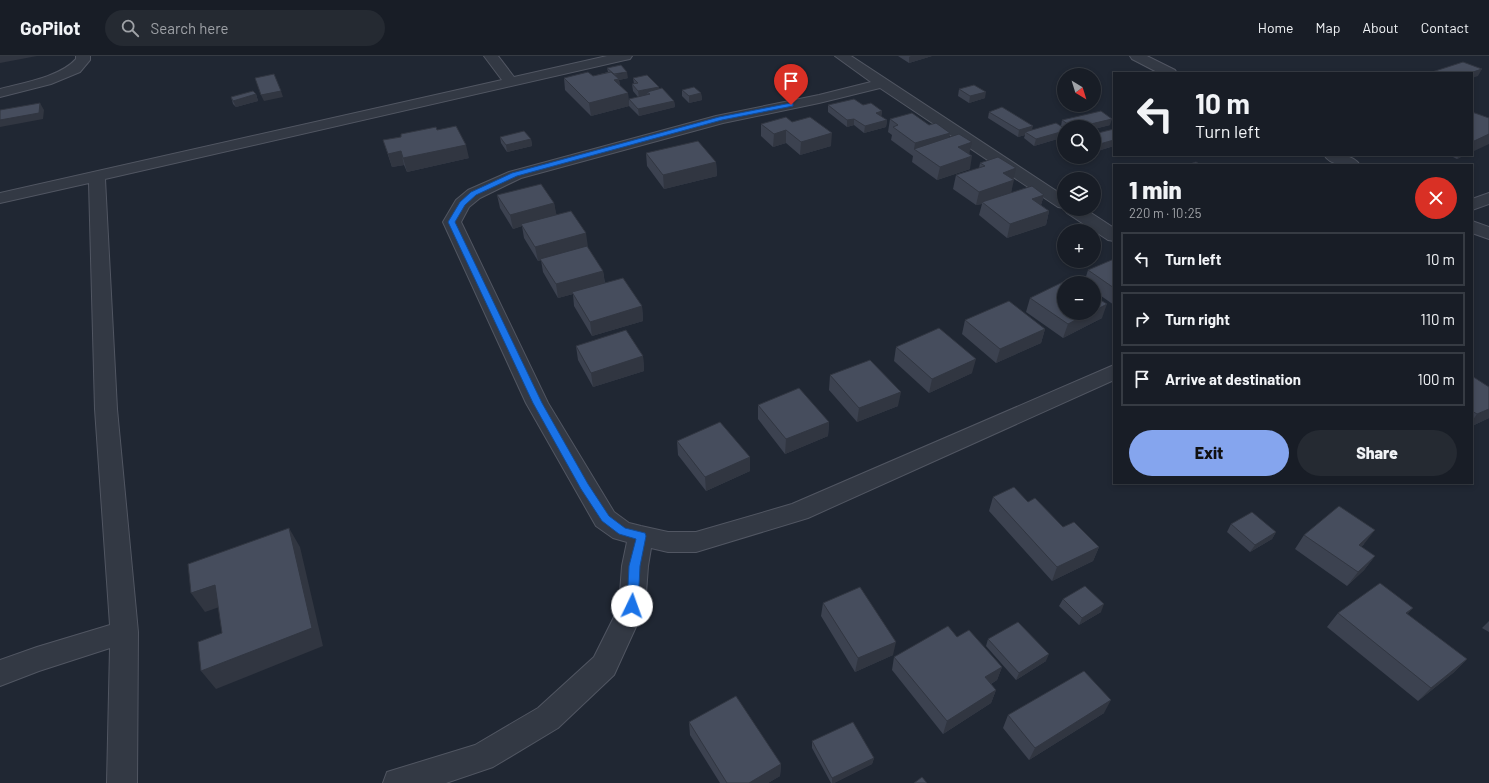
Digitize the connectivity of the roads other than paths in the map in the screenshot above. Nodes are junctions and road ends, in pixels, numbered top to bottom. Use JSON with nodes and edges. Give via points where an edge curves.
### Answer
{"nodes":[{"id":1,"x":83,"y":56,"type":"edge"},
{"id":2,"x":491,"y":56,"type":"edge"},
{"id":3,"x":625,"y":56,"type":"edge"},
{"id":4,"x":842,"y":56,"type":"edge"},
{"id":5,"x":1137,"y":56,"type":"edge"},
{"id":6,"x":1168,"y":72,"type":"edge"},
{"id":7,"x":511,"y":82,"type":"junction"},
{"id":8,"x":882,"y":83,"type":"junction"},
{"id":9,"x":0,"y":93,"type":"edge"},
{"id":10,"x":1334,"y":156,"type":"edge"},
{"id":11,"x":1350,"y":164,"type":"edge"},
{"id":12,"x":97,"y":176,"type":"junction"},
{"id":13,"x":0,"y":198,"type":"edge"},
{"id":14,"x":1057,"y":198,"type":"edge"},
{"id":15,"x":1489,"y":198,"type":"edge"},
{"id":16,"x":1473,"y":205,"type":"edge"},
{"id":17,"x":1084,"y":216,"type":"edge"},
{"id":18,"x":1473,"y":226,"type":"edge"},
{"id":19,"x":1489,"y":234,"type":"edge"},
{"id":20,"x":1113,"y":235,"type":"edge"},
{"id":21,"x":1113,"y":372,"type":"edge"},
{"id":22,"x":641,"y":536,"type":"junction"},
{"id":23,"x":124,"y":632,"type":"junction"},
{"id":24,"x":0,"y":673,"type":"edge"},
{"id":25,"x":122,"y":783,"type":"edge"},
{"id":26,"x":398,"y":783,"type":"edge"}],
"edges":[{"from":1,"to":9,"type":"street","via":[[83,60],[75,69],[46,81]]},
{"from":2,"to":7,"type":"street"},
{"from":3,"to":7,"type":"street"},
{"from":4,"to":8,"type":"street"},
{"from":5,"to":6,"type":"street"},
{"from":7,"to":12,"type":"street"},
{"from":8,"to":14,"type":"street"},
{"from":8,"to":22,"type":"street","via":[[721,119],[515,175],[474,194],[462,204],[452,222],[537,403],[585,486],[605,519],[622,531]]},
{"from":10,"to":11,"type":"street"},
{"from":12,"to":13,"type":"street"},
{"from":12,"to":23,"type":"street","via":[[106,409]]},
{"from":15,"to":16,"type":"street"},
{"from":17,"to":20,"type":"street"},
{"from":18,"to":19,"type":"street"},
{"from":21,"to":22,"type":"street","via":[[799,511],[696,542],[668,542]]},
{"from":22,"to":26,"type":"street","via":[[635,566],[632,606],[604,666],[548,718],[482,757]]},
{"from":23,"to":24,"type":"street"},
{"from":23,"to":25,"type":"street"}]}
